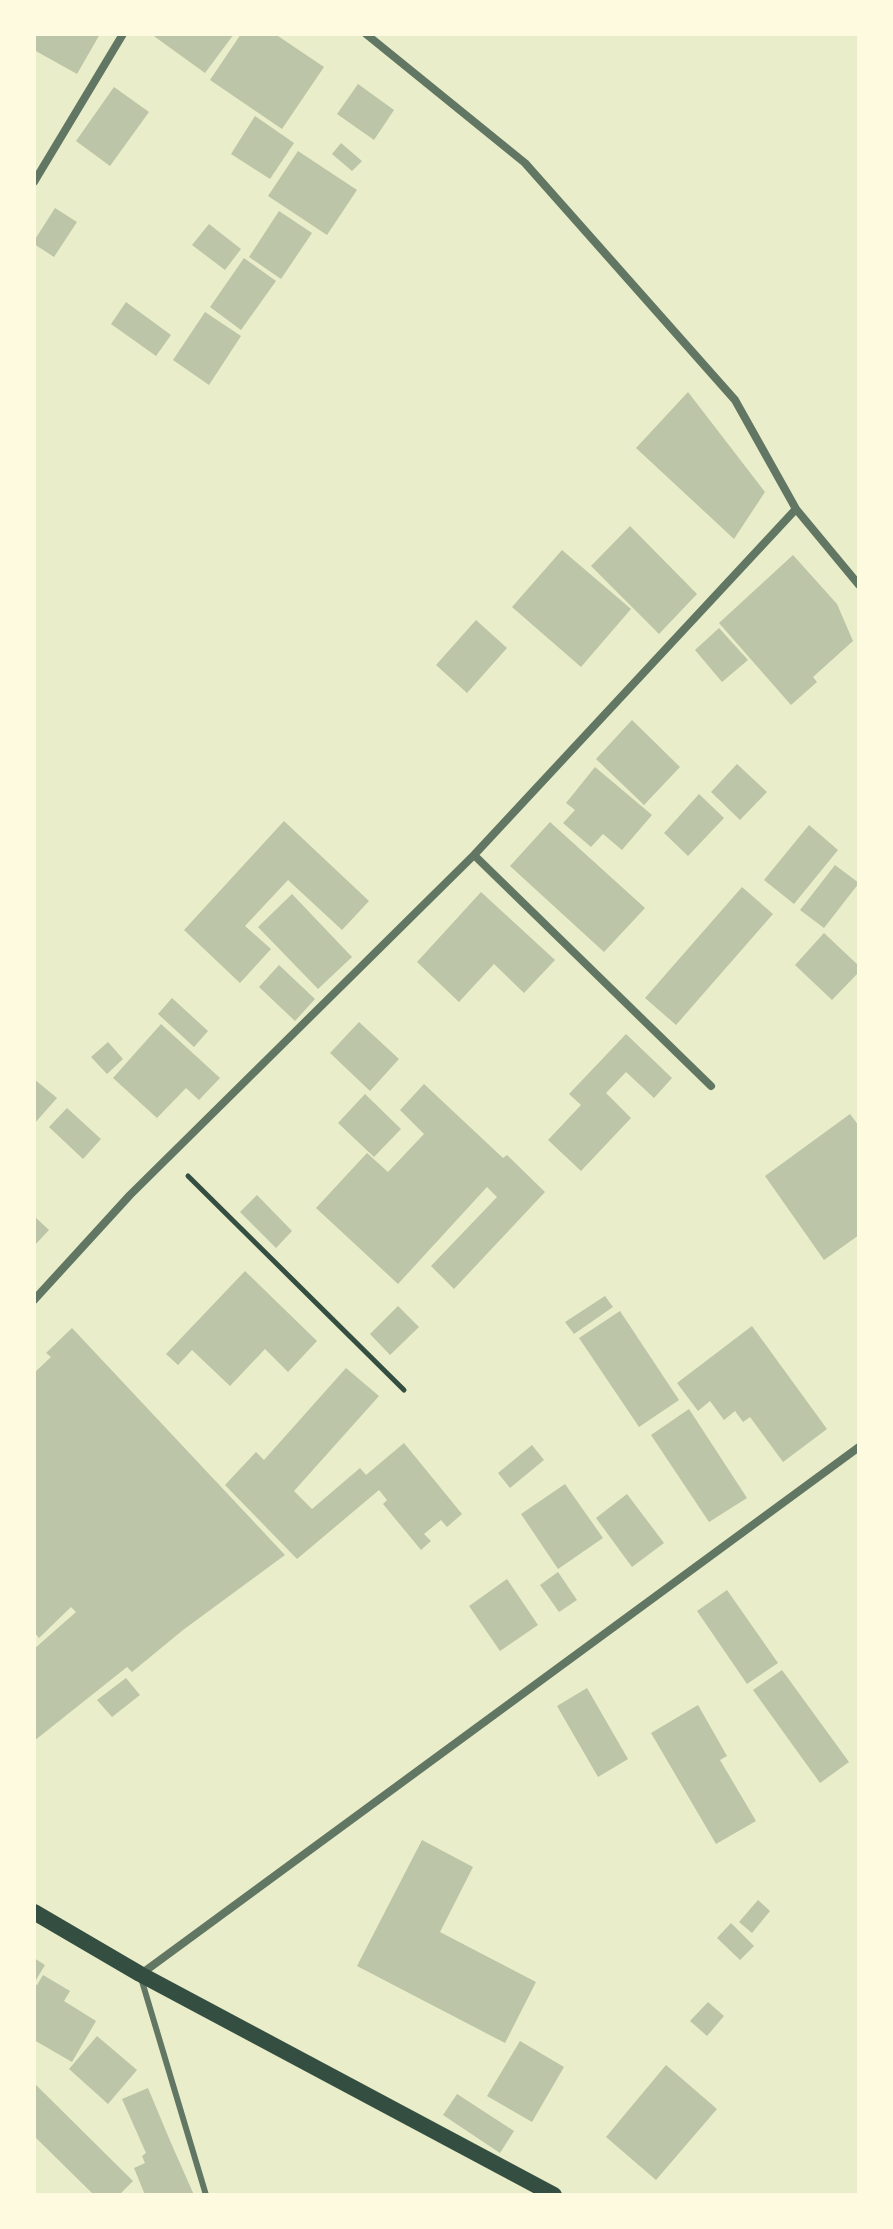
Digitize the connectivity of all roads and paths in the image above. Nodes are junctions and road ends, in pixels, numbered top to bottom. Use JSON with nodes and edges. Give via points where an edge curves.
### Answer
{"nodes":[{"id":1,"x":123,"y":34,"type":"edge"},
{"id":2,"x":366,"y":34,"type":"edge"},
{"id":3,"x":34,"y":182,"type":"edge"},
{"id":4,"x":796,"y":509,"type":"junction"},
{"id":5,"x":859,"y":585,"type":"edge"},
{"id":6,"x":474,"y":855,"type":"junction"},
{"id":7,"x":711,"y":1086,"type":"dead end"},
{"id":8,"x":170,"y":1158,"type":"junction"},
{"id":9,"x":34,"y":1300,"type":"edge"},
{"id":10,"x":404,"y":1390,"type":"dead end"},
{"id":11,"x":859,"y":1447,"type":"edge"},
{"id":12,"x":34,"y":1912,"type":"edge"},
{"id":13,"x":140,"y":1974,"type":"junction"},
{"id":14,"x":206,"y":2195,"type":"edge"},
{"id":15,"x":554,"y":2195,"type":"edge"}],
"edges":[{"from":1,"to":3,"type":"street"},
{"from":2,"to":4,"type":"street","via":[[525,163],[735,400]]},
{"from":4,"to":5,"type":"street"},
{"from":4,"to":6,"type":"street"},
{"from":6,"to":7,"type":"street"},
{"from":6,"to":8,"type":"street"},
{"from":8,"to":9,"type":"street"},
{"from":8,"to":10,"type":"path"},
{"from":11,"to":13,"type":"street"},
{"from":12,"to":13,"type":"main road"},
{"from":13,"to":14,"type":"lane"},
{"from":13,"to":15,"type":"main road"}]}
